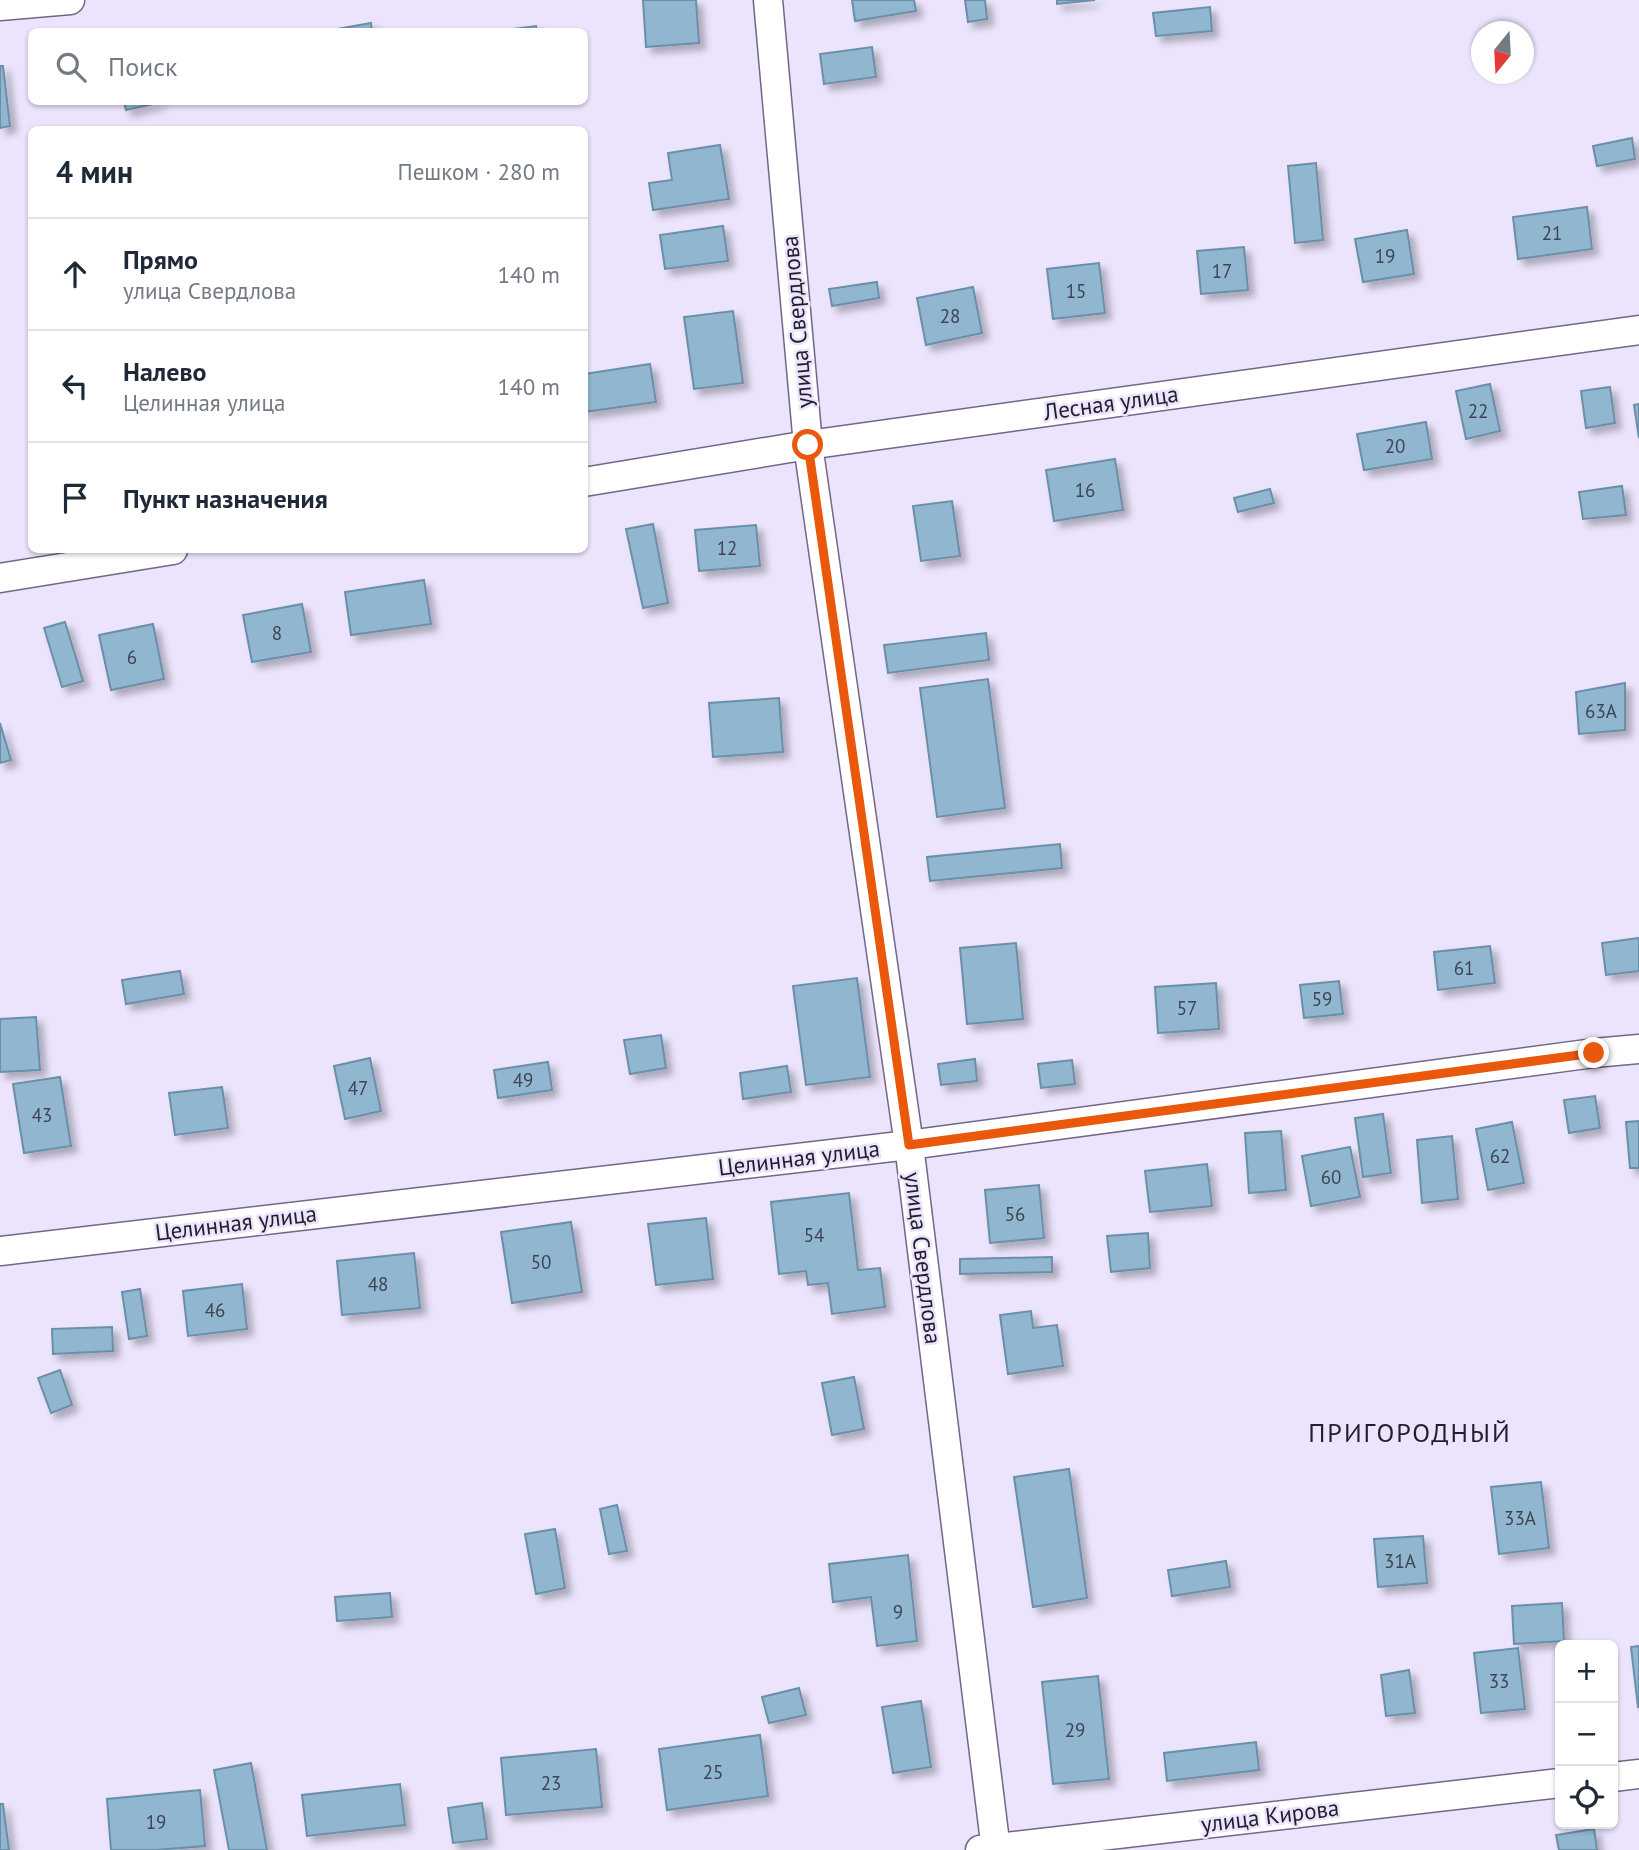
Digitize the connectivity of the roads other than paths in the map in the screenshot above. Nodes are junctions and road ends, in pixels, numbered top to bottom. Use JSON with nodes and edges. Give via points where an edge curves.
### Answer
{"nodes":[{"id":1,"x":70,"y":0,"type":"edge"},
{"id":2,"x":768,"y":0,"type":"edge"},
{"id":3,"x":0,"y":6,"type":"edge"},
{"id":4,"x":1639,"y":330,"type":"edge"},
{"id":5,"x":808,"y":445,"type":"junction"},
{"id":6,"x":588,"y":481,"type":"edge"},
{"id":7,"x":154,"y":553,"type":"edge"},
{"id":8,"x":0,"y":578,"type":"edge"},
{"id":9,"x":1639,"y":1049,"type":"edge"},
{"id":10,"x":909,"y":1145,"type":"junction"},
{"id":11,"x":0,"y":1251,"type":"edge"},
{"id":12,"x":1639,"y":1774,"type":"edge"},
{"id":13,"x":1618,"y":1776,"type":"edge"},
{"id":14,"x":1555,"y":1784,"type":"edge"},
{"id":15,"x":990,"y":1849,"type":"edge"}],
"edges":[{"from":1,"to":3,"type":"street"},
{"from":2,"to":5,"type":"street","name":"улица Свердлова"},
{"from":4,"to":5,"type":"street","name":"Лесная улица"},
{"from":5,"to":6,"type":"street","name":"Лесная улица"},
{"from":5,"to":10,"type":"street","name":"улица Свердлова"},
{"from":7,"to":8,"type":"street"},
{"from":9,"to":10,"type":"street","name":"Целинная улица"},
{"from":10,"to":11,"type":"street","name":"Целинная улица"},
{"from":10,"to":15,"type":"street","name":"улица Свердлова"},
{"from":12,"to":13,"type":"street"},
{"from":14,"to":15,"type":"street","name":"улица Кирова"}]}
